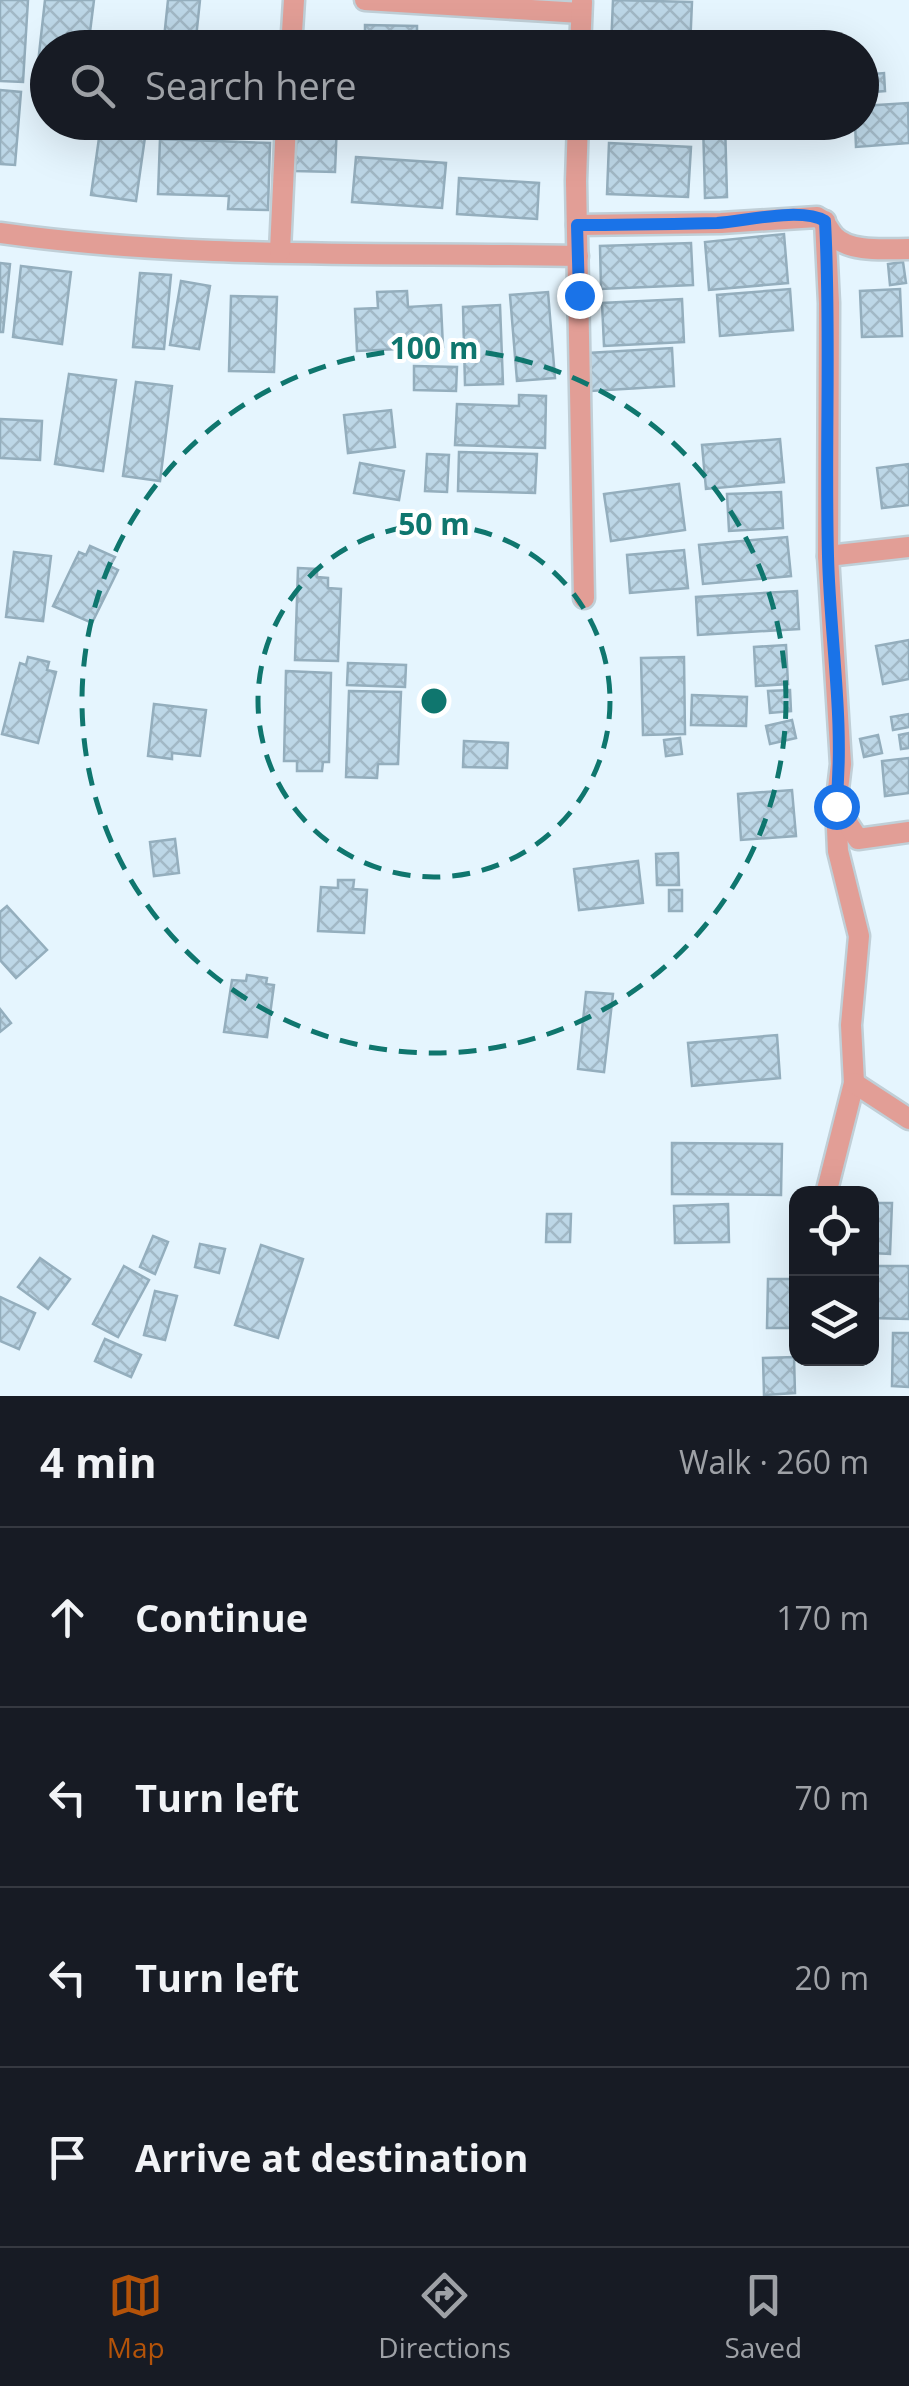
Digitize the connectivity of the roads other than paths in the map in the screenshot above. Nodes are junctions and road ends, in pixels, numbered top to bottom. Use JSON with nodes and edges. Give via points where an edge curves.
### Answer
{"nodes":[{"id":1,"x":294,"y":0,"type":"edge"},
{"id":2,"x":364,"y":0,"type":"edge"},
{"id":3,"x":582,"y":6,"type":"edge"},
{"id":4,"x":292,"y":30,"type":"edge"},
{"id":5,"x":285,"y":140,"type":"edge"},
{"id":6,"x":578,"y":140,"type":"edge"},
{"id":7,"x":825,"y":221,"type":"junction"},
{"id":8,"x":577,"y":225,"type":"junction"},
{"id":9,"x":0,"y":233,"type":"edge"},
{"id":10,"x":909,"y":249,"type":"edge"},
{"id":11,"x":280,"y":251,"type":"junction"},
{"id":12,"x":578,"y":256,"type":"junction"},
{"id":13,"x":909,"y":546,"type":"edge"},
{"id":14,"x":828,"y":556,"type":"junction"},
{"id":15,"x":584,"y":598,"type":"dead end"},
{"id":16,"x":836,"y":806,"type":"junction"},
{"id":17,"x":909,"y":832,"type":"edge"},
{"id":18,"x":854,"y":1084,"type":"junction"},
{"id":19,"x":909,"y":1120,"type":"edge"},
{"id":20,"x":828,"y":1186,"type":"edge"}],
"edges":[{"from":1,"to":4,"type":"street"},
{"from":2,"to":3,"type":"street"},
{"from":5,"to":11,"type":"street"},
{"from":6,"to":8,"type":"street"},
{"from":7,"to":8,"type":"street","via":[[796,216]]},
{"from":7,"to":10,"type":"street","via":[[849,246]]},
{"from":7,"to":14,"type":"street"},
{"from":8,"to":12,"type":"street"},
{"from":9,"to":11,"type":"street","via":[[160,250]]},
{"from":11,"to":12,"type":"street"},
{"from":12,"to":15,"type":"street"},
{"from":13,"to":14,"type":"street"},
{"from":14,"to":16,"type":"street","via":[[840,709]]},
{"from":16,"to":17,"type":"street","via":[[858,839]]},
{"from":16,"to":18,"type":"street","via":[[838,851],[859,936]]},
{"from":18,"to":19,"type":"street"},
{"from":18,"to":20,"type":"street"}]}
